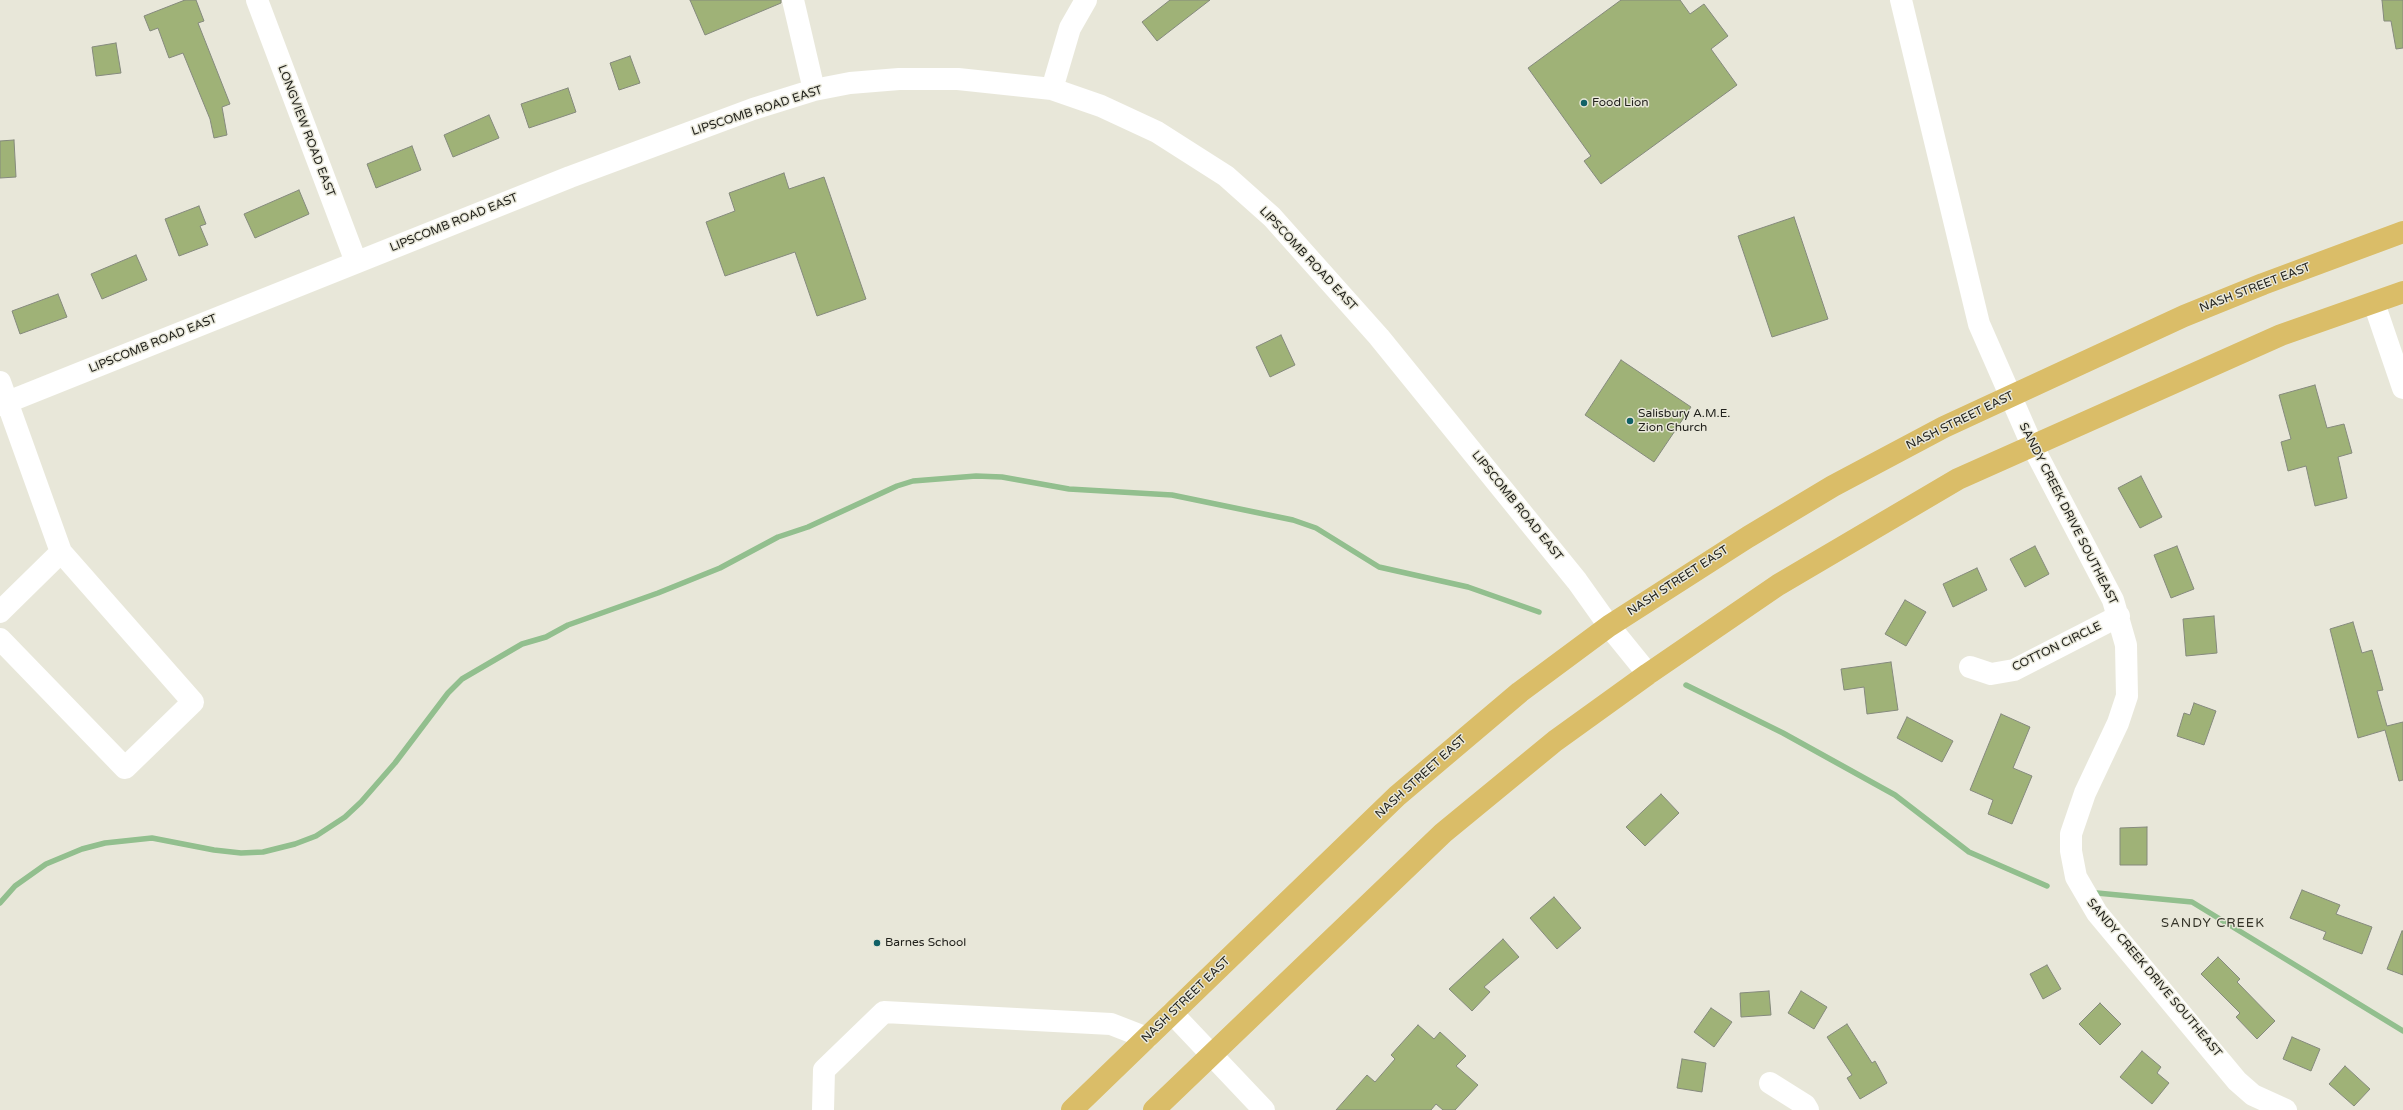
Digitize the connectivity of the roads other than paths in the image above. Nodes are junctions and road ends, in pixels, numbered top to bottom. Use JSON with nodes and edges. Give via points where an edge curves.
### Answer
{"nodes":[{"id":1,"x":256,"y":0,"type":"edge"},
{"id":2,"x":793,"y":0,"type":"edge"},
{"id":3,"x":1086,"y":0,"type":"edge"},
{"id":4,"x":1901,"y":0,"type":"edge"},
{"id":5,"x":1052,"y":89,"type":"junction"},
{"id":6,"x":814,"y":90,"type":"junction"},
{"id":7,"x":2403,"y":232,"type":"edge"},
{"id":8,"x":356,"y":262,"type":"junction"},
{"id":9,"x":2403,"y":292,"type":"edge"},
{"id":10,"x":2374,"y":303,"type":"junction"},
{"id":11,"x":0,"y":382,"type":"edge"},
{"id":12,"x":2403,"y":388,"type":"edge"},
{"id":13,"x":2010,"y":397,"type":"junction"},
{"id":14,"x":4,"y":403,"type":"edge"},
{"id":15,"x":2032,"y":445,"type":"junction"},
{"id":16,"x":61,"y":552,"type":"junction"},
{"id":17,"x":0,"y":612,"type":"edge"},
{"id":18,"x":2119,"y":616,"type":"junction"},
{"id":19,"x":1609,"y":626,"type":"junction"},
{"id":20,"x":0,"y":639,"type":"edge"},
{"id":21,"x":1970,"y":667,"type":"dead end"},
{"id":22,"x":1648,"y":674,"type":"junction"},
{"id":23,"x":1172,"y":1013,"type":"junction"},
{"id":24,"x":1146,"y":1038,"type":"junction"},
{"id":25,"x":1212,"y":1054,"type":"junction"},
{"id":26,"x":1770,"y":1083,"type":"dead end"},
{"id":27,"x":823,"y":1110,"type":"edge"},
{"id":28,"x":1072,"y":1110,"type":"edge"},
{"id":29,"x":1154,"y":1110,"type":"edge"},
{"id":30,"x":1264,"y":1110,"type":"edge"},
{"id":31,"x":1808,"y":1110,"type":"edge"},
{"id":32,"x":2286,"y":1110,"type":"edge"}],
"edges":[{"from":1,"to":8,"type":"street","name":"LONGVIEW ROAD EAST"},
{"from":2,"to":6,"type":"street"},
{"from":3,"to":5,"type":"street","via":[[1070,28]]},
{"from":4,"to":13,"type":"street","name":"SANDY CREEK DRIVE SOUTHEAST","via":[[1979,324]]},
{"from":5,"to":6,"type":"street","name":"LIPSCOMB ROAD EAST","via":[[958,79],[899,79]]},
{"from":5,"to":19,"type":"street","name":"LIPSCOMB ROAD EAST","via":[[1101,106],[1157,132],[1226,176],[1272,217],[1379,337],[1577,580]]},
{"from":6,"to":8,"type":"street","name":"LIPSCOMB ROAD EAST","via":[[753,109],[570,177]]},
{"from":7,"to":13,"type":"main road","name":"NASH STREET EAST","via":[[2184,316]]},
{"from":8,"to":14,"type":"street","name":"LIPSCOMB ROAD EAST"},
{"from":9,"to":10,"type":"main road"},
{"from":10,"to":12,"type":"street"},
{"from":10,"to":15,"type":"main road","via":[[2282,335]]},
{"from":11,"to":14,"type":"street"},
{"from":13,"to":15,"type":"street","name":"SANDY CREEK DRIVE SOUTHEAST"},
{"from":13,"to":19,"type":"main road","name":"NASH STREET EAST","via":[[1944,427],[1833,486]]},
{"from":14,"to":16,"type":"street"},
{"from":15,"to":18,"type":"street","name":"SANDY CREEK DRIVE SOUTHEAST"},
{"from":15,"to":22,"type":"main road","via":[[1958,479],[1778,585]]},
{"from":16,"to":17,"type":"street"},
{"from":16,"to":20,"type":"street","via":[[193,702],[125,768]]},
{"from":18,"to":21,"type":"street","name":"COTTON CIRCLE","via":[[2014,670],[1991,674]]},
{"from":18,"to":32,"type":"street","name":"SANDY CREEK DRIVE SOUTHEAST","via":[[2126,645],[2127,696],[2118,723],[2085,793],[2071,834],[2076,877],[2097,913],[2238,1081],[2253,1095]]},
{"from":19,"to":22,"type":"street","name":"LIPSCOMB ROAD EAST"},
{"from":19,"to":23,"type":"main road","name":"NASH STREET EAST","via":[[1520,692],[1397,796]]},
{"from":22,"to":25,"type":"main road","via":[[1555,741],[1443,833]]},
{"from":23,"to":24,"type":"main road","name":"NASH STREET EAST"},
{"from":23,"to":25,"type":"street"},
{"from":24,"to":27,"type":"street","via":[[1111,1024],[884,1012],[824,1070]]},
{"from":24,"to":28,"type":"main road","name":"NASH STREET EAST"},
{"from":25,"to":29,"type":"main road"},
{"from":25,"to":30,"type":"street"},
{"from":26,"to":31,"type":"street","via":[[1805,1105]]}]}
